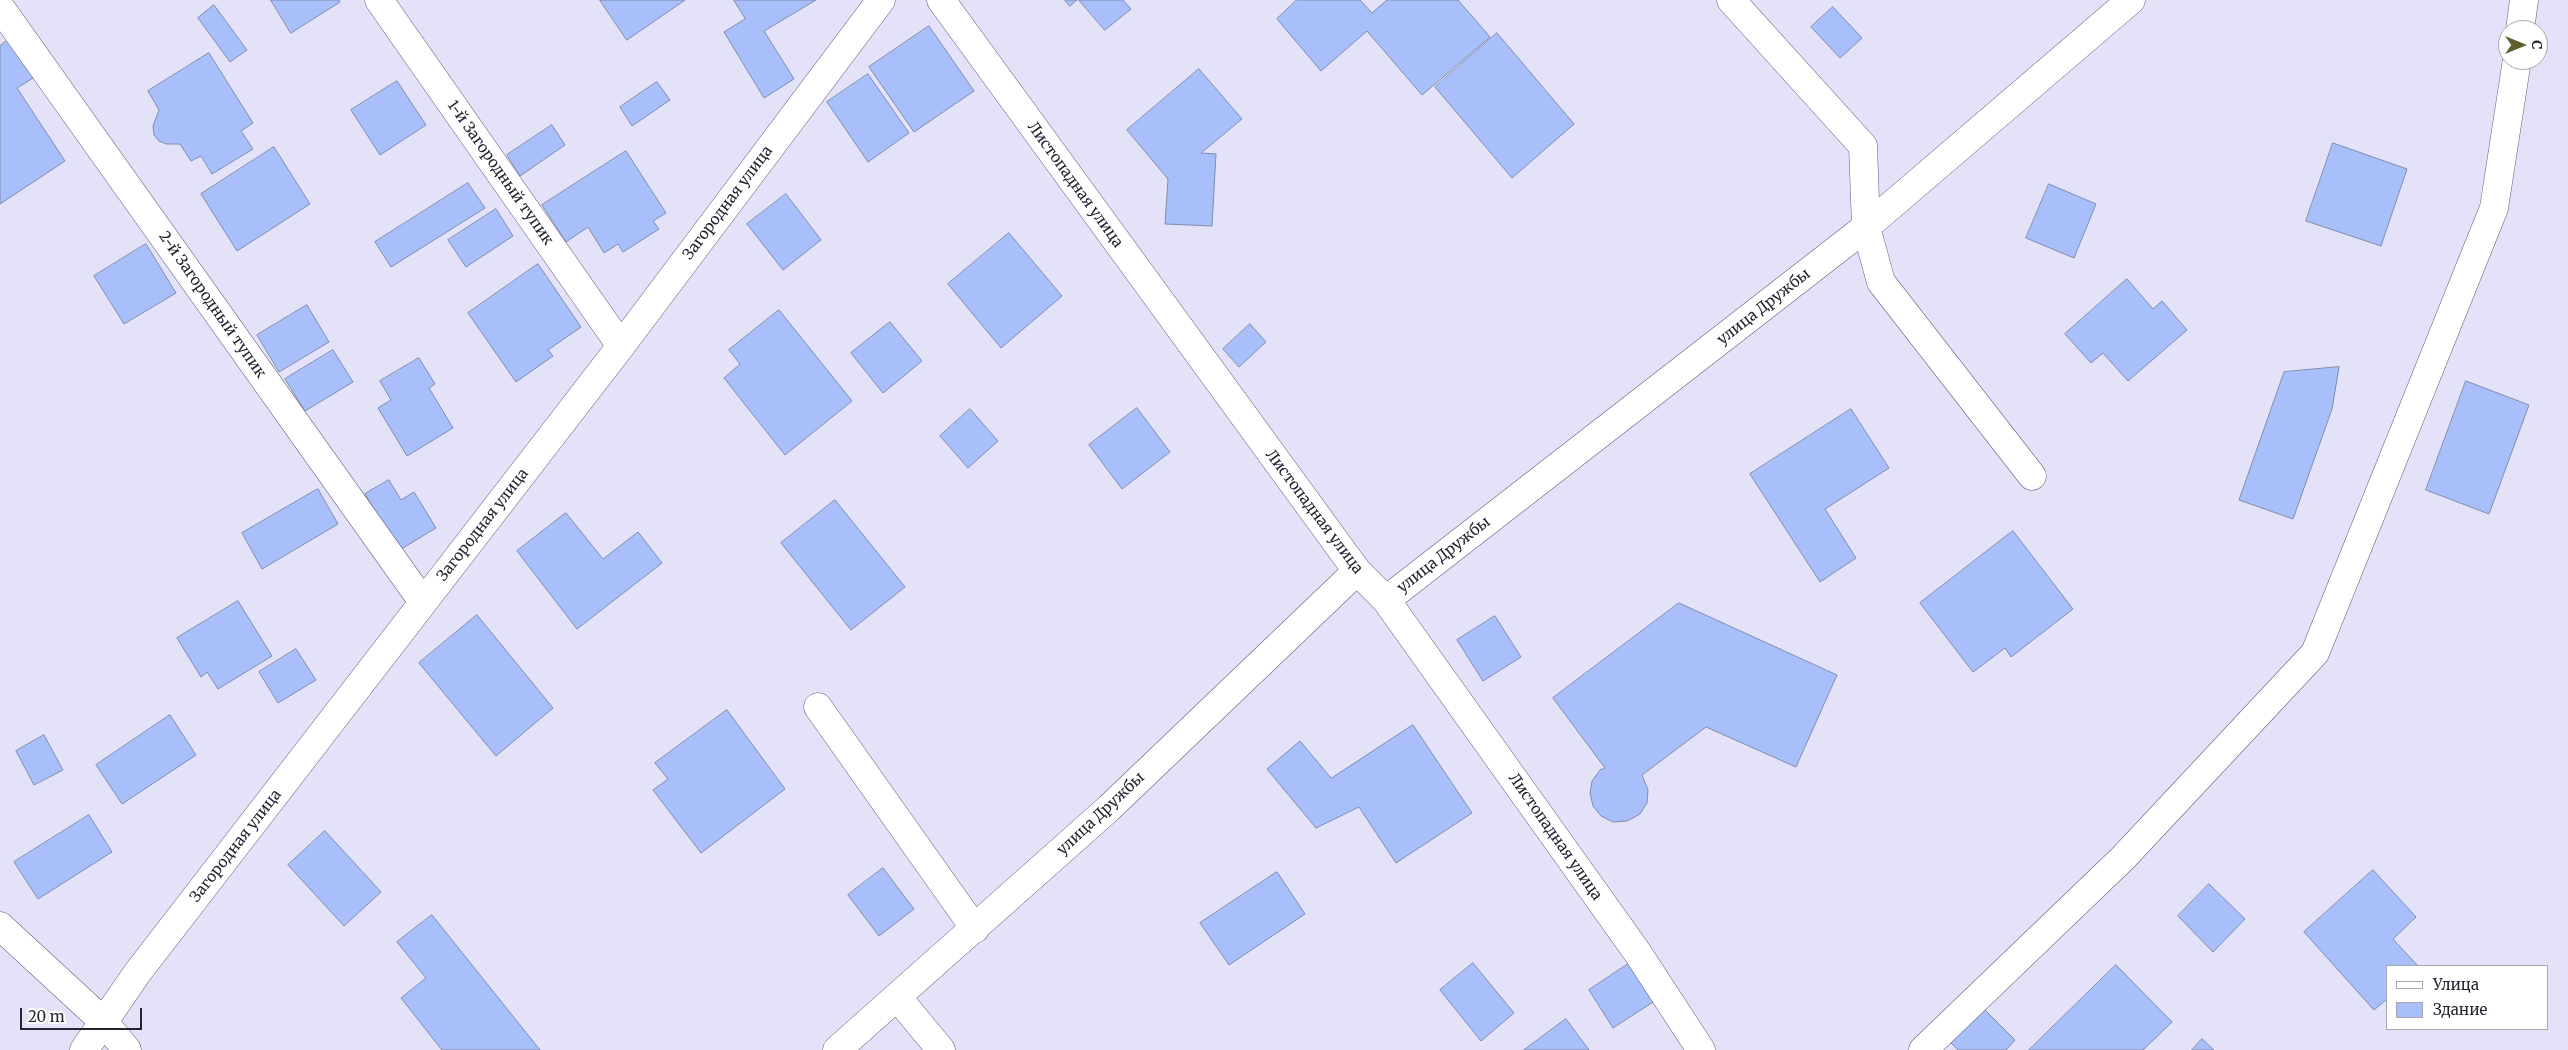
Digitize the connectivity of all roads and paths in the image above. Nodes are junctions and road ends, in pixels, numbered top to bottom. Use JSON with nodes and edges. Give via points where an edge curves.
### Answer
{"nodes":[{"id":1,"x":380,"y":0,"type":"edge"},
{"id":2,"x":881,"y":0,"type":"edge"},
{"id":3,"x":941,"y":0,"type":"edge"},
{"id":4,"x":1731,"y":0,"type":"edge"},
{"id":5,"x":2131,"y":0,"type":"edge"},
{"id":6,"x":2524,"y":0,"type":"edge"},
{"id":7,"x":0,"y":7,"type":"edge"},
{"id":8,"x":2521,"y":20,"type":"edge"},
{"id":9,"x":2515,"y":70,"type":"edge"},
{"id":10,"x":1866,"y":227,"type":"junction"},
{"id":11,"x":621,"y":346,"type":"junction"},
{"id":12,"x":2032,"y":476,"type":"dead end"},
{"id":13,"x":1357,"y":571,"type":"junction"},
{"id":14,"x":1386,"y":600,"type":"junction"},
{"id":15,"x":423,"y":602,"type":"junction"},
{"id":16,"x":818,"y":706,"type":"dead end"},
{"id":17,"x":0,"y":926,"type":"edge"},
{"id":18,"x":975,"y":929,"type":"junction"},
{"id":19,"x":898,"y":998,"type":"junction"},
{"id":20,"x":104,"y":1022,"type":"junction"},
{"id":21,"x":84,"y":1050,"type":"edge"},
{"id":22,"x":126,"y":1050,"type":"edge"},
{"id":23,"x":838,"y":1050,"type":"edge"},
{"id":24,"x":941,"y":1050,"type":"edge"},
{"id":25,"x":1701,"y":1050,"type":"edge"},
{"id":26,"x":1923,"y":1050,"type":"edge"}],
"edges":[{"from":1,"to":11,"type":"street","name":"1-й Загородный тупик"},
{"from":2,"to":11,"type":"street","name":"Загородная улица"},
{"from":3,"to":13,"type":"street","name":"Листопадная улица"},
{"from":4,"to":10,"type":"street","via":[[1864,146]]},
{"from":5,"to":10,"type":"street","name":"улица Дружбы"},
{"from":6,"to":8,"type":"street"},
{"from":7,"to":15,"type":"street","name":"2-й Загородный тупик"},
{"from":9,"to":26,"type":"street","via":[[2494,208],[2316,653],[2123,858]]},
{"from":10,"to":12,"type":"street","via":[[1881,282]]},
{"from":10,"to":14,"type":"street","name":"улица Дружбы"},
{"from":11,"to":15,"type":"street","name":"Загородная улица"},
{"from":13,"to":14,"type":"street","name":"Листопадная улица"},
{"from":13,"to":18,"type":"street","name":"улица Дружбы","via":[[1108,809]]},
{"from":14,"to":25,"type":"street","name":"Листопадная улица","via":[[1637,952]]},
{"from":15,"to":20,"type":"street","name":"Загородная улица","via":[[138,972]]},
{"from":16,"to":18,"type":"street"},
{"from":17,"to":20,"type":"street"},
{"from":18,"to":19,"type":"street","name":"улица Дружбы"},
{"from":19,"to":23,"type":"street","name":"улица Дружбы"},
{"from":19,"to":24,"type":"street"},
{"from":20,"to":21,"type":"street","name":"Загородная улица"},
{"from":20,"to":22,"type":"street"}]}
